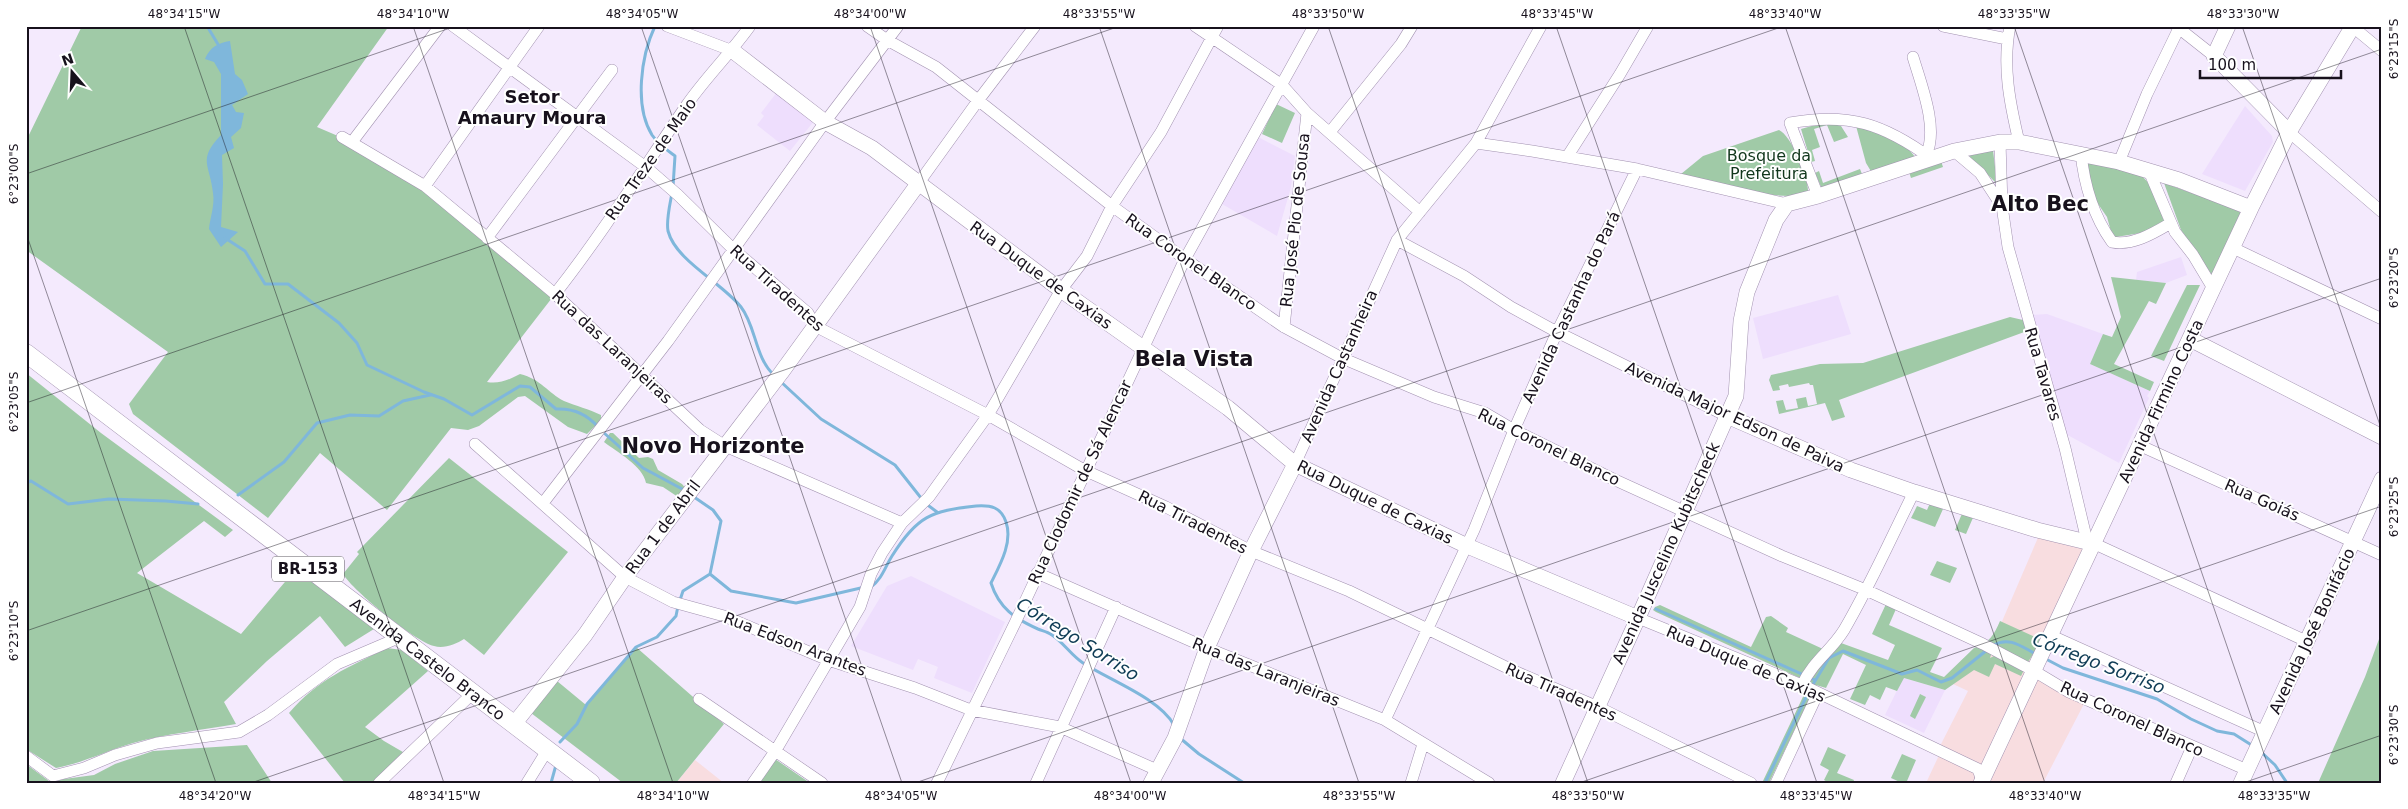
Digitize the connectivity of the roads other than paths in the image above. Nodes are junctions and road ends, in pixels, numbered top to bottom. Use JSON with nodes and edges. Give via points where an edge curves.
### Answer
{"nodes":[{"id":1,"x":440,"y":26,"type":"edge"},
{"id":2,"x":453,"y":26,"type":"edge"},
{"id":3,"x":539,"y":26,"type":"edge"},
{"id":4,"x":667,"y":26,"type":"edge"},
{"id":5,"x":750,"y":26,"type":"edge"},
{"id":6,"x":867,"y":26,"type":"edge"},
{"id":7,"x":898,"y":26,"type":"edge"},
{"id":8,"x":1035,"y":26,"type":"edge"},
{"id":9,"x":1195,"y":26,"type":"edge"},
{"id":10,"x":1218,"y":26,"type":"edge"},
{"id":11,"x":1314,"y":26,"type":"edge"},
{"id":12,"x":1412,"y":26,"type":"edge"},
{"id":13,"x":1541,"y":26,"type":"edge"},
{"id":14,"x":1648,"y":26,"type":"edge"},
{"id":15,"x":1943,"y":26,"type":"edge"},
{"id":16,"x":2010,"y":26,"type":"edge"},
{"id":17,"x":2228,"y":26,"type":"edge"},
{"id":18,"x":2177,"y":27,"type":"edge"},
{"id":19,"x":2353,"y":27,"type":"edge"},
{"id":20,"x":1211,"y":38,"type":"junction"},
{"id":21,"x":2007,"y":39,"type":"junction"},
{"id":22,"x":887,"y":40,"type":"junction"},
{"id":23,"x":732,"y":51,"type":"junction"},
{"id":24,"x":2382,"y":51,"type":"edge"},
{"id":25,"x":2214,"y":56,"type":"junction"},
{"id":26,"x":1912,"y":58,"type":"dead end"},
{"id":27,"x":510,"y":68,"type":"junction"},
{"id":28,"x":612,"y":70,"type":"dead end"},
{"id":29,"x":1282,"y":85,"type":"junction"},
{"id":30,"x":977,"y":102,"type":"junction"},
{"id":31,"x":1307,"y":112,"type":"junction"},
{"id":32,"x":578,"y":116,"type":"junction"},
{"id":33,"x":826,"y":122,"type":"junction"},
{"id":34,"x":1330,"y":132,"type":"junction"},
{"id":35,"x":2289,"y":132,"type":"junction"},
{"id":36,"x":2000,"y":142,"type":"junction"},
{"id":37,"x":2018,"y":142,"type":"junction"},
{"id":38,"x":1476,"y":143,"type":"junction"},
{"id":39,"x":1954,"y":150,"type":"junction"},
{"id":40,"x":2081,"y":153,"type":"junction"},
{"id":41,"x":1567,"y":157,"type":"junction"},
{"id":42,"x":1929,"y":157,"type":"junction"},
{"id":43,"x":2119,"y":162,"type":"junction"},
{"id":44,"x":647,"y":168,"type":"junction"},
{"id":45,"x":1637,"y":170,"type":"junction"},
{"id":46,"x":2149,"y":171,"type":"junction"},
{"id":47,"x":918,"y":184,"type":"junction"},
{"id":48,"x":424,"y":186,"type":"junction"},
{"id":49,"x":1818,"y":196,"type":"junction"},
{"id":50,"x":1787,"y":204,"type":"junction"},
{"id":51,"x":1112,"y":206,"type":"junction"},
{"id":52,"x":2002,"y":206,"type":"junction"},
{"id":53,"x":2252,"y":208,"type":"junction"},
{"id":54,"x":1420,"y":212,"type":"junction"},
{"id":55,"x":2382,"y":212,"type":"edge"},
{"id":56,"x":2171,"y":223,"type":"junction"},
{"id":57,"x":487,"y":238,"type":"junction"},
{"id":58,"x":1397,"y":240,"type":"junction"},
{"id":59,"x":2233,"y":248,"type":"junction"},
{"id":60,"x":733,"y":249,"type":"junction"},
{"id":61,"x":1185,"y":259,"type":"junction"},
{"id":62,"x":1061,"y":290,"type":"junction"},
{"id":63,"x":2214,"y":290,"type":"junction"},
{"id":64,"x":555,"y":294,"type":"junction"},
{"id":65,"x":2382,"y":319,"type":"edge"},
{"id":66,"x":816,"y":326,"type":"junction"},
{"id":67,"x":1284,"y":327,"type":"junction"},
{"id":68,"x":1557,"y":332,"type":"junction"},
{"id":69,"x":2190,"y":340,"type":"junction"},
{"id":70,"x":1143,"y":349,"type":"junction"},
{"id":71,"x":26,"y":353,"type":"edge"},
{"id":72,"x":1342,"y":358,"type":"junction"},
{"id":73,"x":642,"y":375,"type":"junction"},
{"id":74,"x":988,"y":415,"type":"junction"},
{"id":75,"x":1727,"y":416,"type":"junction"},
{"id":76,"x":1514,"y":430,"type":"junction"},
{"id":77,"x":2382,"y":437,"type":"edge"},
{"id":78,"x":475,"y":444,"type":"dead end"},
{"id":79,"x":725,"y":446,"type":"junction"},
{"id":80,"x":2141,"y":446,"type":"junction"},
{"id":81,"x":1296,"y":464,"type":"junction"},
{"id":82,"x":1084,"y":470,"type":"junction"},
{"id":83,"x":2382,"y":479,"type":"edge"},
{"id":84,"x":1914,"y":492,"type":"junction"},
{"id":85,"x":543,"y":503,"type":"junction"},
{"id":86,"x":1684,"y":512,"type":"junction"},
{"id":87,"x":902,"y":523,"type":"junction"},
{"id":88,"x":2091,"y":542,"type":"junction"},
{"id":89,"x":2354,"y":542,"type":"junction"},
{"id":90,"x":1465,"y":545,"type":"junction"},
{"id":91,"x":1251,"y":551,"type":"junction"},
{"id":92,"x":2382,"y":555,"type":"edge"},
{"id":93,"x":1037,"y":573,"type":"junction"},
{"id":94,"x":625,"y":577,"type":"junction"},
{"id":95,"x":1866,"y":590,"type":"junction"},
{"id":96,"x":1116,"y":607,"type":"junction"},
{"id":97,"x":1638,"y":618,"type":"junction"},
{"id":98,"x":1426,"y":630,"type":"junction"},
{"id":99,"x":398,"y":638,"type":"junction"},
{"id":100,"x":2049,"y":641,"type":"junction"},
{"id":101,"x":2306,"y":641,"type":"junction"},
{"id":102,"x":1207,"y":648,"type":"junction"},
{"id":103,"x":828,"y":660,"type":"junction"},
{"id":104,"x":2036,"y":668,"type":"junction"},
{"id":105,"x":1810,"y":689,"type":"junction"},
{"id":106,"x":473,"y":692,"type":"junction"},
{"id":107,"x":699,"y":699,"type":"dead end"},
{"id":108,"x":1598,"y":708,"type":"junction"},
{"id":109,"x":972,"y":710,"type":"junction"},
{"id":110,"x":1385,"y":720,"type":"junction"},
{"id":111,"x":514,"y":724,"type":"junction"},
{"id":112,"x":1060,"y":727,"type":"junction"},
{"id":113,"x":2262,"y":737,"type":"junction"},
{"id":114,"x":1423,"y":744,"type":"junction"},
{"id":115,"x":2192,"y":747,"type":"junction"},
{"id":116,"x":548,"y":750,"type":"junction"},
{"id":117,"x":776,"y":750,"type":"junction"},
{"id":118,"x":26,"y":756,"type":"edge"},
{"id":119,"x":2246,"y":772,"type":"edge"},
{"id":120,"x":1154,"y":776,"type":"edge"},
{"id":121,"x":387,"y":780,"type":"edge"},
{"id":122,"x":1983,"y":782,"type":"edge"},
{"id":123,"x":528,"y":783,"type":"edge"},
{"id":124,"x":591,"y":783,"type":"edge"},
{"id":125,"x":753,"y":783,"type":"edge"},
{"id":126,"x":822,"y":783,"type":"edge"},
{"id":127,"x":937,"y":783,"type":"edge"},
{"id":128,"x":1036,"y":783,"type":"edge"},
{"id":129,"x":1411,"y":783,"type":"edge"},
{"id":130,"x":1489,"y":783,"type":"edge"},
{"id":131,"x":1563,"y":783,"type":"edge"},
{"id":132,"x":1751,"y":783,"type":"edge"},
{"id":133,"x":1776,"y":783,"type":"edge"},
{"id":134,"x":2176,"y":783,"type":"edge"}],
"edges":[{"from":1,"to":48,"type":"street","name":"Rua das Laranjeiras","via":[[347,140]]},
{"from":2,"to":27,"type":"street"},
{"from":3,"to":27,"type":"street"},
{"from":4,"to":23,"type":"street","name":"Rua Duque de Caxias"},
{"from":5,"to":23,"type":"street","name":"Rua Treze de Maio"},
{"from":6,"to":22,"type":"street","name":"Rua Coronel Blanco"},
{"from":7,"to":22,"type":"street"},
{"from":8,"to":30,"type":"street"},
{"from":9,"to":20,"type":"street"},
{"from":10,"to":20,"type":"street"},
{"from":11,"to":29,"type":"street","name":"Rua Clodomir de Sá Alencar"},
{"from":12,"to":34,"type":"street","name":"Rua José Pio de Sousa"},
{"from":13,"to":38,"type":"street","name":"Avenida Castanheira"},
{"from":14,"to":41,"type":"street"},
{"from":15,"to":21,"type":"street"},
{"from":16,"to":21,"type":"street"},
{"from":17,"to":25,"type":"street"},
{"from":18,"to":25,"type":"street"},
{"from":18,"to":43,"type":"street"},
{"from":19,"to":24,"type":"street"},
{"from":19,"to":35,"type":"street","name":"Avenida Firmino Costa"},
{"from":20,"to":29,"type":"street"},
{"from":20,"to":51,"type":"street","via":[[1160,132]]},
{"from":21,"to":37,"type":"street","via":[[2006,67]]},
{"from":22,"to":30,"type":"street","name":"Rua Coronel Blanco","via":[[936,67]]},
{"from":22,"to":33,"type":"street"},
{"from":23,"to":33,"type":"street","name":"Rua Duque de Caxias"},
{"from":23,"to":44,"type":"street","name":"Rua Treze de Maio","via":[[687,105]]},
{"from":25,"to":35,"type":"street"},
{"from":26,"to":42,"type":"street","via":[[1927,107],[1931,132]]},
{"from":27,"to":32,"type":"street"},
{"from":27,"to":48,"type":"street"},
{"from":28,"to":32,"type":"street"},
{"from":29,"to":31,"type":"street"},
{"from":29,"to":61,"type":"street","name":"Rua Clodomir de Sá Alencar"},
{"from":30,"to":47,"type":"street"},
{"from":30,"to":51,"type":"street","name":"Rua Coronel Blanco"},
{"from":31,"to":34,"type":"street"},
{"from":31,"to":67,"type":"street","name":"Rua José Pio de Sousa"},
{"from":32,"to":44,"type":"street"},
{"from":32,"to":57,"type":"street"},
{"from":33,"to":47,"type":"street","name":"Rua Duque de Caxias","via":[[872,148]]},
{"from":33,"to":60,"type":"street"},
{"from":34,"to":54,"type":"street"},
{"from":35,"to":53,"type":"street","name":"Avenida Firmino Costa"},
{"from":35,"to":55,"type":"street"},
{"from":36,"to":37,"type":"street"},
{"from":36,"to":39,"type":"street"},
{"from":36,"to":52,"type":"street","name":"Rua Tavares"},
{"from":37,"to":40,"type":"street"},
{"from":38,"to":41,"type":"street"},
{"from":38,"to":54,"type":"street","name":"Avenida Castanheira"},
{"from":39,"to":42,"type":"street"},
{"from":39,"to":52,"type":"street","name":"Rua Tavares","via":[[1980,172]]},
{"from":40,"to":43,"type":"street"},
{"from":40,"to":56,"type":"street","via":[[2084,178],[2104,231],[2112,242],[2122,244],[2152,234]]},
{"from":41,"to":45,"type":"street"},
{"from":42,"to":49,"type":"street"},
{"from":42,"to":49,"type":"street","via":[[1890,134],[1846,118],[1790,123]]},
{"from":43,"to":46,"type":"street"},
{"from":44,"to":60,"type":"street","name":"Rua Tiradentes"},
{"from":44,"to":64,"type":"street","name":"Rua Treze de Maio"},
{"from":45,"to":50,"type":"street"},
{"from":45,"to":68,"type":"street","name":"Avenida Castanha do Pará"},
{"from":46,"to":53,"type":"street"},
{"from":46,"to":56,"type":"street"},
{"from":47,"to":62,"type":"street","name":"Rua Duque de Caxias"},
{"from":47,"to":66,"type":"street","name":"Rua 1 de Abril"},
{"from":48,"to":57,"type":"street","name":"Rua das Laranjeiras"},
{"from":49,"to":50,"type":"street"},
{"from":50,"to":75,"type":"street","name":"Avenida Juscelino Kubitscheck","via":[[1776,220],[1747,292],[1741,322],[1736,396]]},
{"from":51,"to":61,"type":"street","name":"Rua Coronel Blanco"},
{"from":51,"to":62,"type":"street","via":[[1092,248]]},
{"from":52,"to":88,"type":"street","name":"Rua Tavares","via":[[2008,247]]},
{"from":53,"to":59,"type":"street","name":"Avenida Firmino Costa"},
{"from":54,"to":58,"type":"street","name":"Avenida Castanheira"},
{"from":56,"to":63,"type":"street"},
{"from":57,"to":64,"type":"street","name":"Rua das Laranjeiras"},
{"from":58,"to":68,"type":"street","name":"Avenida Major Edson de Paiva"},
{"from":58,"to":72,"type":"street","name":"Avenida Castanheira"},
{"from":59,"to":63,"type":"street","name":"Avenida Firmino Costa"},
{"from":59,"to":65,"type":"street"},
{"from":60,"to":66,"type":"street","name":"Rua Tiradentes","via":[[808,313]]},
{"from":60,"to":73,"type":"street"},
{"from":61,"to":67,"type":"street","name":"Rua Coronel Blanco"},
{"from":61,"to":70,"type":"street","name":"Rua Clodomir de Sá Alencar"},
{"from":62,"to":70,"type":"street","name":"Rua Duque de Caxias"},
{"from":62,"to":74,"type":"street"},
{"from":63,"to":69,"type":"street","name":"Avenida Firmino Costa"},
{"from":64,"to":73,"type":"street","name":"Rua das Laranjeiras"},
{"from":66,"to":74,"type":"street","name":"Rua Tiradentes"},
{"from":66,"to":79,"type":"street","name":"Rua 1 de Abril"},
{"from":67,"to":72,"type":"street","name":"Rua Coronel Blanco"},
{"from":68,"to":75,"type":"street","name":"Avenida Major Edson de Paiva"},
{"from":68,"to":76,"type":"street","name":"Avenida Castanha do Pará"},
{"from":69,"to":77,"type":"street"},
{"from":69,"to":80,"type":"street","name":"Avenida Firmino Costa"},
{"from":70,"to":81,"type":"street","name":"Rua Duque de Caxias","via":[[1228,408]]},
{"from":70,"to":82,"type":"street","name":"Rua Clodomir de Sá Alencar"},
{"from":71,"to":99,"type":"main road","name":"Avenida Castelo Branco","number":"BR-153"},
{"from":72,"to":76,"type":"street","name":"Rua Coronel Blanco","via":[[1485,413]]},
{"from":72,"to":81,"type":"street","name":"Avenida Castanheira"},
{"from":73,"to":79,"type":"street","name":"Rua das Laranjeiras","via":[[700,430]]},
{"from":73,"to":85,"type":"street"},
{"from":74,"to":82,"type":"street","name":"Rua Tiradentes"},
{"from":74,"to":87,"type":"street","via":[[925,501]]},
{"from":75,"to":84,"type":"street","name":"Avenida Major Edson de Paiva","via":[[1851,470]]},
{"from":75,"to":86,"type":"street","name":"Avenida Juscelino Kubitscheck"},
{"from":76,"to":86,"type":"street","name":"Rua Coronel Blanco"},
{"from":76,"to":90,"type":"street","name":"Avenida Castanha do Pará"},
{"from":78,"to":85,"type":"street","name":"Rua Edson Arantes"},
{"from":79,"to":87,"type":"street","name":"Rua das Laranjeiras"},
{"from":79,"to":94,"type":"street","name":"Rua 1 de Abril"},
{"from":80,"to":88,"type":"street","name":"Avenida Firmino Costa"},
{"from":80,"to":89,"type":"street","name":"Rua Goiás"},
{"from":81,"to":90,"type":"street","name":"Rua Duque de Caxias"},
{"from":81,"to":91,"type":"street","name":"Avenida Castanheira"},
{"from":82,"to":91,"type":"street","name":"Rua Tiradentes"},
{"from":82,"to":93,"type":"street","name":"Rua Clodomir de Sá Alencar"},
{"from":83,"to":89,"type":"street","name":"Avenida José Bonifácio"},
{"from":84,"to":88,"type":"street","name":"Avenida Major Edson de Paiva","via":[[2037,530]]},
{"from":84,"to":95,"type":"street"},
{"from":85,"to":94,"type":"street","name":"Rua Edson Arantes"},
{"from":86,"to":95,"type":"street","name":"Rua Coronel Blanco"},
{"from":86,"to":97,"type":"street","name":"Avenida Juscelino Kubitscheck"},
{"from":87,"to":103,"type":"street","via":[[874,566],[860,607]]},
{"from":88,"to":100,"type":"street","name":"Avenida Firmino Costa"},
{"from":88,"to":101,"type":"street"},
{"from":89,"to":92,"type":"street","name":"Rua Goiás"},
{"from":89,"to":101,"type":"street","name":"Avenida José Bonifácio"},
{"from":90,"to":97,"type":"street","name":"Rua Duque de Caxias"},
{"from":90,"to":98,"type":"street","name":"Avenida Castanha do Pará"},
{"from":91,"to":98,"type":"street","name":"Rua Tiradentes","via":[[1348,592]]},
{"from":91,"to":102,"type":"street","name":"Avenida Castanheira"},
{"from":93,"to":96,"type":"street","name":"Rua das Laranjeiras"},
{"from":93,"to":109,"type":"street","name":"Rua Clodomir de Sá Alencar"},
{"from":94,"to":103,"type":"street","name":"Rua Edson Arantes","via":[[678,603],[724,616]]},
{"from":94,"to":111,"type":"street","name":"Rua 1 de Abril","via":[[585,636]]},
{"from":95,"to":104,"type":"street","name":"Rua Coronel Blanco"},
{"from":95,"to":105,"type":"street","via":[[1842,632],[1818,659]]},
{"from":96,"to":102,"type":"street","name":"Rua das Laranjeiras"},
{"from":96,"to":112,"type":"street"},
{"from":97,"to":105,"type":"street","name":"Rua Duque de Caxias"},
{"from":97,"to":108,"type":"street","name":"Avenida Juscelino Kubitscheck"},
{"from":98,"to":108,"type":"street","name":"Rua Tiradentes"},
{"from":98,"to":110,"type":"street","name":"Avenida Castanha do Pará"},
{"from":99,"to":106,"type":"main road","name":"Avenida Castelo Branco","number":"BR-153"},
{"from":99,"to":118,"type":"street","via":[[337,664],[240,732],[157,743],[53,776]]},
{"from":100,"to":104,"type":"street","name":"Avenida Firmino Costa"},
{"from":100,"to":113,"type":"street"},
{"from":101,"to":113,"type":"street","name":"Avenida José Bonifácio"},
{"from":102,"to":110,"type":"street","name":"Rua das Laranjeiras"},
{"from":102,"to":120,"type":"street","name":"Avenida Castanheira","via":[[1175,738]]},
{"from":103,"to":109,"type":"street","name":"Rua Edson Arantes"},
{"from":103,"to":117,"type":"street"},
{"from":104,"to":115,"type":"street","name":"Rua Coronel Blanco","via":[[2069,692]]},
{"from":104,"to":122,"type":"street","name":"Avenida Firmino Costa"},
{"from":105,"to":122,"type":"street","name":"Rua Duque de Caxias","via":[[1978,769]]},
{"from":105,"to":133,"type":"street"},
{"from":106,"to":111,"type":"main road","name":"Avenida Castelo Branco","number":"BR-153"},
{"from":106,"to":121,"type":"street"},
{"from":107,"to":117,"type":"street"},
{"from":108,"to":131,"type":"street","name":"Avenida Juscelino Kubitscheck"},
{"from":108,"to":132,"type":"street","name":"Rua Tiradentes"},
{"from":109,"to":112,"type":"street","name":"Rua Edson Arantes"},
{"from":109,"to":127,"type":"street","name":"Rua Clodomir de Sá Alencar"},
{"from":110,"to":114,"type":"street","name":"Rua das Laranjeiras"},
{"from":111,"to":116,"type":"main road","name":"Avenida Castelo Branco","number":"BR-153"},
{"from":112,"to":120,"type":"street","name":"Rua Edson Arantes"},
{"from":112,"to":128,"type":"street"},
{"from":113,"to":119,"type":"street","name":"Avenida José Bonifácio"},
{"from":114,"to":129,"type":"street"},
{"from":114,"to":130,"type":"street","name":"Rua das Laranjeiras"},
{"from":115,"to":119,"type":"street","name":"Rua Coronel Blanco"},
{"from":115,"to":134,"type":"street"},
{"from":116,"to":123,"type":"street"},
{"from":116,"to":124,"type":"main road","name":"Avenida Castelo Branco","number":"BR-153"},
{"from":117,"to":125,"type":"street"},
{"from":117,"to":126,"type":"street"}]}
